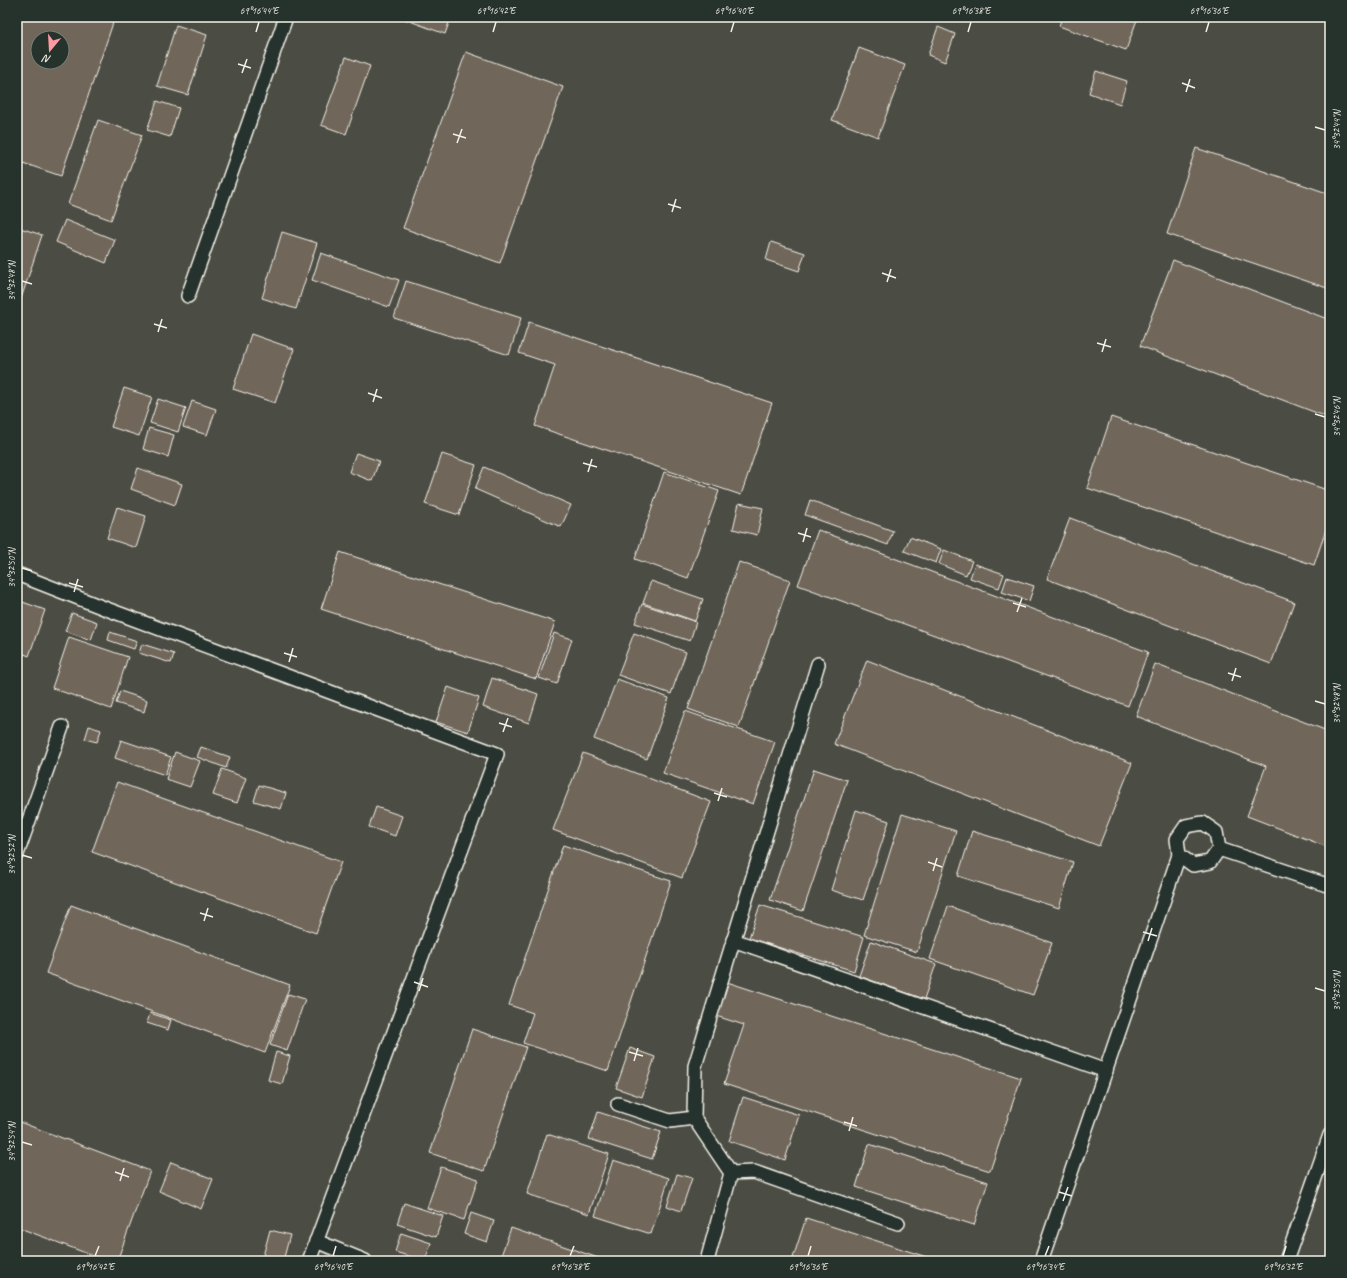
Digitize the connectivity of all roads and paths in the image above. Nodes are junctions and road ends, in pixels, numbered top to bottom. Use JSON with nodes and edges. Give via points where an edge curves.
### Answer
{"nodes":[{"id":1,"x":286,"y":17,"type":"edge"},
{"id":2,"x":188,"y":296,"type":"dead end"},
{"id":3,"x":17,"y":574,"type":"edge"},
{"id":4,"x":818,"y":664,"type":"dead end"},
{"id":5,"x":62,"y":727,"type":"dead end"},
{"id":6,"x":1219,"y":849,"type":"junction"},
{"id":7,"x":17,"y":854,"type":"edge"},
{"id":8,"x":1180,"y":855,"type":"junction"},
{"id":9,"x":1330,"y":886,"type":"edge"},
{"id":10,"x":733,"y":940,"type":"junction"},
{"id":11,"x":1106,"y":1071,"type":"junction"},
{"id":12,"x":618,"y":1104,"type":"dead end"},
{"id":13,"x":694,"y":1118,"type":"junction"},
{"id":14,"x":1330,"y":1135,"type":"edge"},
{"id":15,"x":731,"y":1173,"type":"junction"},
{"id":16,"x":898,"y":1223,"type":"dead end"},
{"id":17,"x":316,"y":1241,"type":"junction"},
{"id":18,"x":309,"y":1261,"type":"edge"},
{"id":19,"x":365,"y":1261,"type":"edge"},
{"id":20,"x":707,"y":1261,"type":"edge"},
{"id":21,"x":1041,"y":1261,"type":"edge"},
{"id":22,"x":1286,"y":1261,"type":"edge"}],
"edges":[{"from":1,"to":2,"type":"lane"},
{"from":3,"to":17,"type":"lane","via":[[497,754]]},
{"from":4,"to":10,"type":"lane"},
{"from":5,"to":7,"type":"lane"},
{"from":6,"to":8,"type":"lane","via":[[1210,862],[1193,865]]},
{"from":6,"to":8,"type":"lane","via":[[1216,832],[1202,823],[1186,826],[1177,839]]},
{"from":6,"to":9,"type":"lane"},
{"from":8,"to":11,"type":"lane"},
{"from":10,"to":11,"type":"lane"},
{"from":10,"to":13,"type":"lane","via":[[695,1066]]},
{"from":11,"to":21,"type":"lane"},
{"from":12,"to":13,"type":"lane","via":[[670,1121]]},
{"from":13,"to":15,"type":"lane"},
{"from":14,"to":22,"type":"lane"},
{"from":15,"to":16,"type":"lane","via":[[754,1172]]},
{"from":15,"to":20,"type":"lane"},
{"from":17,"to":18,"type":"lane"},
{"from":17,"to":19,"type":"lane"}]}
